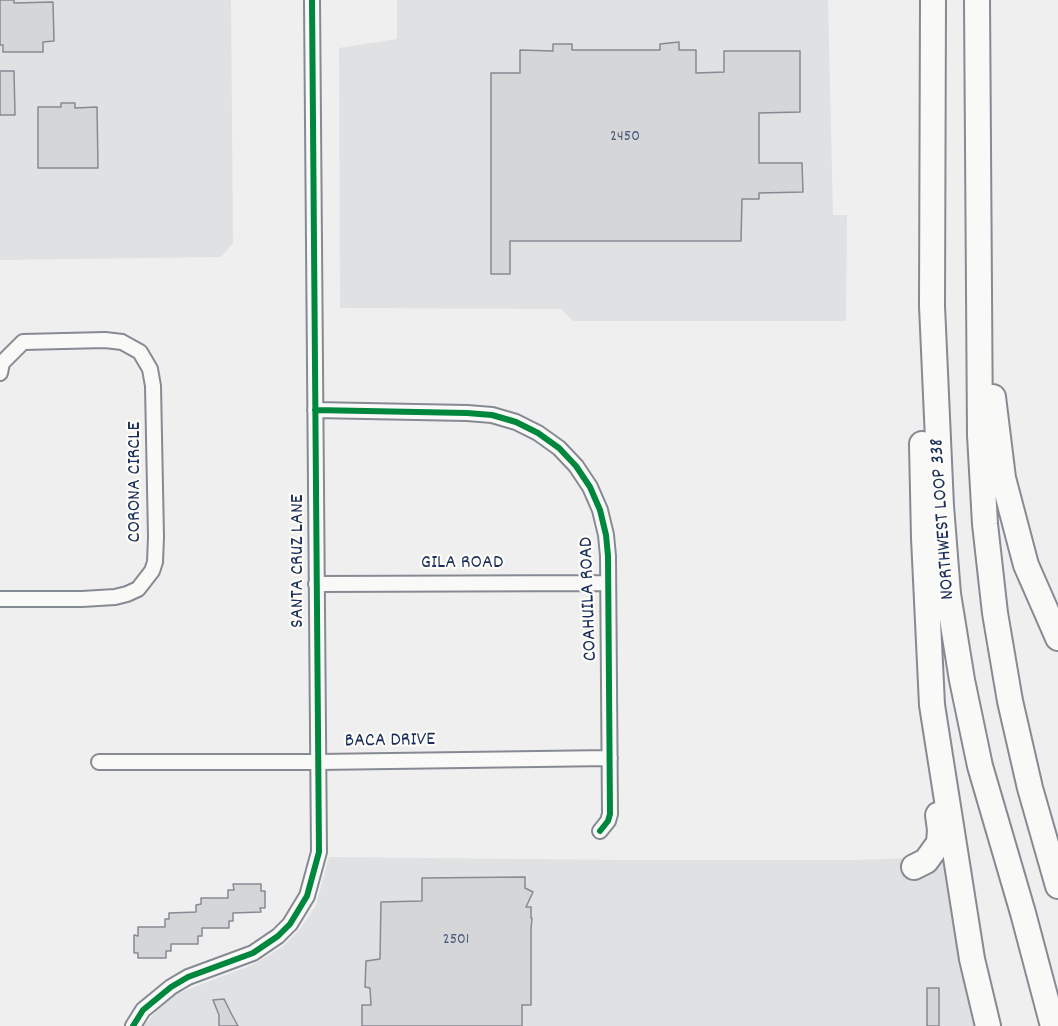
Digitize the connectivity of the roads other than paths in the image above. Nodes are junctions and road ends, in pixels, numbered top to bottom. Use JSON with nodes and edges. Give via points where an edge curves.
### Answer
{"nodes":[{"id":1,"x":312,"y":0,"type":"edge"},
{"id":2,"x":933,"y":0,"type":"edge"},
{"id":3,"x":977,"y":0,"type":"edge"},
{"id":4,"x":978,"y":146,"type":"junction"},
{"id":5,"x":932,"y":306,"type":"junction"},
{"id":6,"x":0,"y":373,"type":"edge"},
{"id":7,"x":315,"y":410,"type":"junction"},
{"id":8,"x":608,"y":583,"type":"junction"},
{"id":9,"x":316,"y":584,"type":"junction"},
{"id":10,"x":926,"y":589,"type":"junction"},
{"id":11,"x":0,"y":599,"type":"edge"},
{"id":12,"x":1058,"y":638,"type":"edge"},
{"id":13,"x":610,"y":758,"type":"junction"},
{"id":14,"x":99,"y":762,"type":"dead end"},
{"id":15,"x":318,"y":762,"type":"junction"},
{"id":16,"x":600,"y":831,"type":"dead end"},
{"id":17,"x":914,"y":867,"type":"dead end"},
{"id":18,"x":1058,"y":886,"type":"edge"},
{"id":19,"x":133,"y":1026,"type":"edge"},
{"id":20,"x":988,"y":1026,"type":"edge"},
{"id":21,"x":1053,"y":1026,"type":"edge"}],
"edges":[{"from":1,"to":7,"type":"street","name":"SANTA CRUZ LANE"},
{"from":2,"to":5,"type":"highway","name":"NORTHWEST LOOP 338"},
{"from":3,"to":4,"type":"highway","name":"NORTHWEST LOOP 338"},
{"from":4,"to":12,"type":"highway","via":[[992,385],[1003,478],[1026,565]]},
{"from":4,"to":18,"type":"highway","name":"NORTHWEST LOOP 338","via":[[980,435],[988,557],[1010,701]]},
{"from":5,"to":10,"type":"highway","via":[[922,442]]},
{"from":5,"to":21,"type":"highway","name":"NORTHWEST LOOP 338","via":[[944,550],[954,637],[980,766]]},
{"from":6,"to":11,"type":"street","name":"CORONA CIRCLE","via":[[3,363],[23,342],[122,342],[147,361],[155,419],[155,562],[145,581],[138,589],[115,597]]},
{"from":7,"to":8,"type":"street","name":"COAHUILA ROAD","via":[[466,413],[516,422],[538,433],[576,466],[590,487],[606,535]]},
{"from":7,"to":9,"type":"street","name":"SANTA CRUZ LANE"},
{"from":8,"to":9,"type":"street","name":"GILA ROAD"},
{"from":8,"to":13,"type":"street","name":"COAHUILA ROAD"},
{"from":9,"to":15,"type":"street","name":"SANTA CRUZ LANE"},
{"from":10,"to":17,"type":"highway","via":[[920,627],[927,736],[940,836],[932,855]]},
{"from":10,"to":20,"type":"highway","via":[[932,705],[972,959]]},
{"from":13,"to":15,"type":"street","name":"BACA DRIVE"},
{"from":13,"to":16,"type":"street","name":"COAHUILA ROAD","via":[[610,814]]},
{"from":14,"to":15,"type":"street","name":"BACA DRIVE"},
{"from":15,"to":19,"type":"street","name":"SANTA CRUZ LANE","via":[[319,852],[307,896],[290,924],[253,953],[171,987],[143,1010]]}]}
